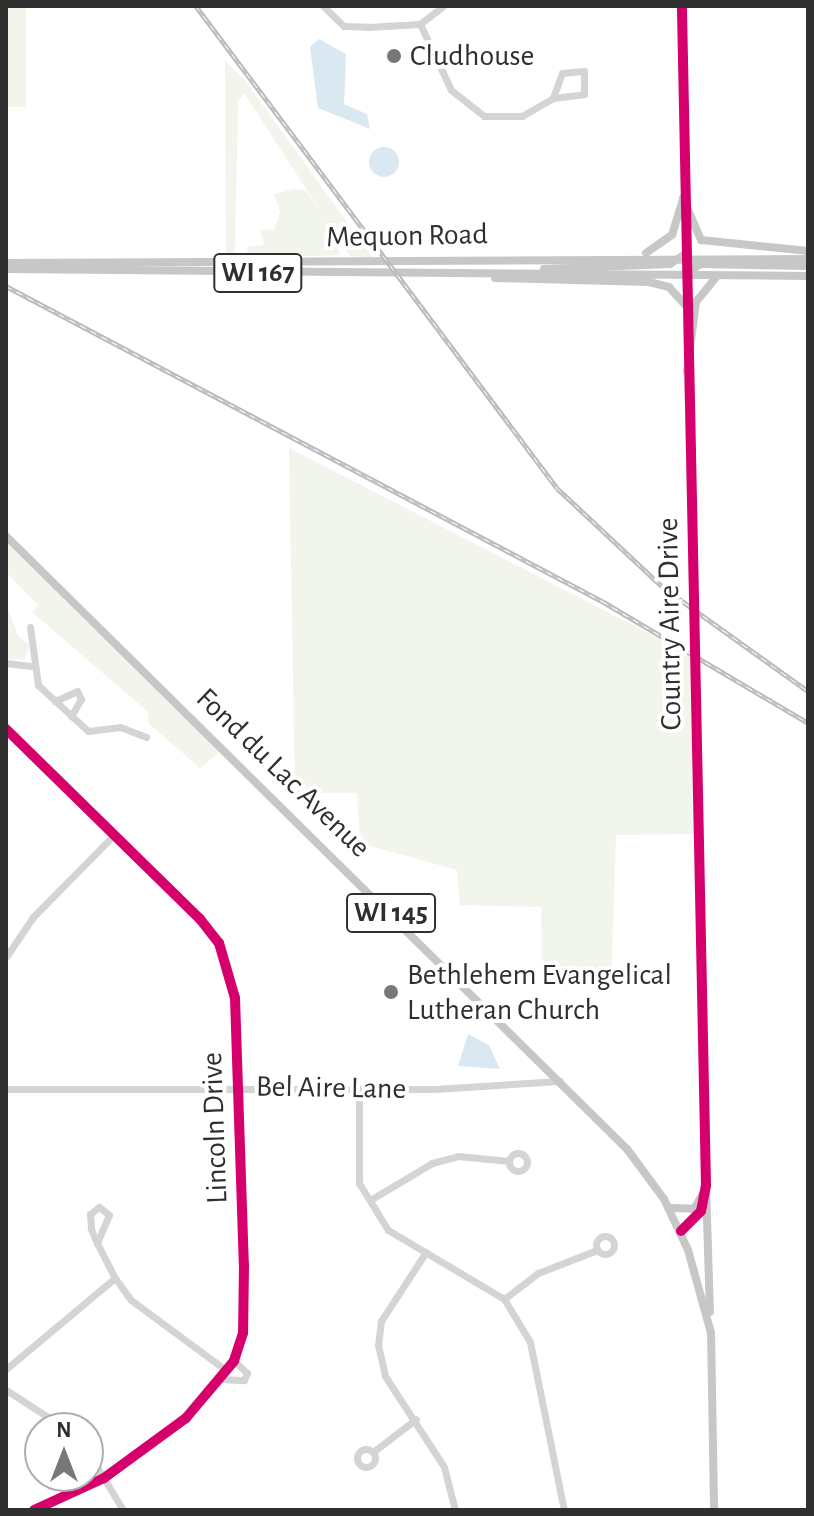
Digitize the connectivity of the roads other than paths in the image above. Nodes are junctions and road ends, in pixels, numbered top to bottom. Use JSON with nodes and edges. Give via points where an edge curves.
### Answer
{"nodes":[{"id":1,"x":323,"y":6,"type":"edge"},
{"id":2,"x":443,"y":6,"type":"edge"},
{"id":3,"x":682,"y":6,"type":"edge"},
{"id":4,"x":420,"y":24,"type":"junction"},
{"id":5,"x":553,"y":98,"type":"junction"},
{"id":6,"x":683,"y":198,"type":"junction"},
{"id":7,"x":808,"y":251,"type":"edge"},
{"id":8,"x":684,"y":255,"type":"junction"},
{"id":9,"x":639,"y":256,"type":"junction"},
{"id":10,"x":808,"y":259,"type":"edge"},
{"id":11,"x":6,"y":266,"type":"edge"},
{"id":12,"x":808,"y":266,"type":"edge"},
{"id":13,"x":685,"y":273,"type":"junction"},
{"id":14,"x":483,"y":274,"type":"junction"},
{"id":15,"x":510,"y":274,"type":"junction"},
{"id":16,"x":722,"y":274,"type":"junction"},
{"id":17,"x":808,"y":276,"type":"edge"},
{"id":18,"x":686,"y":306,"type":"junction"},
{"id":19,"x":687,"y":372,"type":"junction"},
{"id":20,"x":6,"y":536,"type":"edge"},
{"id":21,"x":30,"y":627,"type":"dead end"},
{"id":22,"x":6,"y":663,"type":"edge"},
{"id":23,"x":31,"y":666,"type":"junction"},
{"id":24,"x":55,"y":701,"type":"junction"},
{"id":25,"x":71,"y":716,"type":"junction"},
{"id":26,"x":6,"y":729,"type":"edge"},
{"id":27,"x":146,"y":737,"type":"dead end"},
{"id":28,"x":114,"y":835,"type":"junction"},
{"id":29,"x":6,"y":957,"type":"edge"},
{"id":30,"x":560,"y":1081,"type":"junction"},
{"id":31,"x":238,"y":1087,"type":"junction"},
{"id":32,"x":359,"y":1088,"type":"junction"},
{"id":33,"x":6,"y":1089,"type":"edge"},
{"id":34,"x":509,"y":1161,"type":"dead end"},
{"id":35,"x":706,"y":1186,"type":"junction"},
{"id":36,"x":370,"y":1200,"type":"junction"},
{"id":37,"x":670,"y":1208,"type":"junction"},
{"id":38,"x":681,"y":1231,"type":"junction"},
{"id":39,"x":97,"y":1243,"type":"junction"},
{"id":40,"x":597,"y":1250,"type":"dead end"},
{"id":41,"x":426,"y":1252,"type":"junction"},
{"id":42,"x":115,"y":1278,"type":"junction"},
{"id":43,"x":504,"y":1299,"type":"junction"},
{"id":44,"x":711,"y":1333,"type":"junction"},
{"id":45,"x":234,"y":1361,"type":"junction"},
{"id":46,"x":6,"y":1369,"type":"edge"},
{"id":47,"x":227,"y":1371,"type":"junction"},
{"id":48,"x":222,"y":1379,"type":"junction"},
{"id":49,"x":6,"y":1390,"type":"edge"},
{"id":50,"x":40,"y":1412,"type":"edge"},
{"id":51,"x":416,"y":1419,"type":"junction"},
{"id":52,"x":373,"y":1452,"type":"dead end"},
{"id":53,"x":104,"y":1478,"type":"joint"},
{"id":54,"x":73,"y":1492,"type":"edge"},
{"id":55,"x":34,"y":1510,"type":"edge"},
{"id":56,"x":123,"y":1510,"type":"edge"},
{"id":57,"x":455,"y":1510,"type":"edge"},
{"id":58,"x":564,"y":1510,"type":"edge"},
{"id":59,"x":714,"y":1510,"type":"edge"}],
"edges":[{"from":1,"to":4,"type":"street","via":[[344,26]]},
{"from":2,"to":4,"type":"street"},
{"from":3,"to":6,"type":"street","name":"Country Aire Drive"},
{"from":4,"to":5,"type":"street","via":[[451,90],[484,116],[522,116]]},
{"from":5,"to":5,"type":"street","via":[[584,94],[584,71],[562,73]]},
{"from":6,"to":7,"type":"main road","via":[[694,234],[708,243]]},
{"from":6,"to":8,"type":"street","name":"Country Aire Drive"},
{"from":6,"to":9,"type":"main road","via":[[668,240]]},
{"from":8,"to":9,"type":"main road","name":"Mequon Road","number":"WI 167"},
{"from":8,"to":10,"type":"main road","name":"Mequon Road","number":"WI 167"},
{"from":8,"to":13,"type":"street","name":"Country Aire Drive"},
{"from":8,"to":15,"type":"main road","via":[[670,264]]},
{"from":9,"to":11,"type":"main road","name":"Mequon Road","number":"WI 167"},
{"from":11,"to":14,"type":"main road","name":"Mequon Road","number":"WI 167"},
{"from":12,"to":13,"type":"main road","via":[[701,264]]},
{"from":13,"to":15,"type":"main road","name":"Mequon Road","number":"WI 167"},
{"from":13,"to":16,"type":"main road","name":"Mequon Road","number":"WI 167"},
{"from":13,"to":18,"type":"street","name":"Country Aire Drive"},
{"from":14,"to":15,"type":"main road","name":"Mequon Road","number":"WI 167"},
{"from":14,"to":18,"type":"main road","via":[[649,282],[669,287]]},
{"from":16,"to":17,"type":"main road","name":"Mequon Road","number":"WI 167"},
{"from":16,"to":19,"type":"main road","via":[[699,292]]},
{"from":18,"to":19,"type":"street","name":"Country Aire Drive"},
{"from":19,"to":35,"type":"street","name":"Country Aire Drive"},
{"from":20,"to":30,"type":"main road","name":"Fond du Lac Avenue","number":"WI 145"},
{"from":21,"to":23,"type":"street"},
{"from":22,"to":23,"type":"street"},
{"from":23,"to":24,"type":"street"},
{"from":24,"to":25,"type":"street"},
{"from":24,"to":25,"type":"street","via":[[77,691]]},
{"from":25,"to":27,"type":"street","via":[[88,731],[125,728]]},
{"from":26,"to":28,"type":"street","name":"Lincoln Drive"},
{"from":28,"to":29,"type":"street","via":[[33,917]]},
{"from":28,"to":31,"type":"street","name":"Lincoln Drive","via":[[219,943],[235,998]]},
{"from":30,"to":32,"type":"street","name":"Bel Aire Lane"},
{"from":30,"to":37,"type":"main road","name":"Fond du Lac Avenue","number":"WI 145","via":[[627,1149]]},
{"from":31,"to":32,"type":"street","name":"Bel Aire Lane"},
{"from":31,"to":33,"type":"street","name":"Bel Aire Lane"},
{"from":31,"to":45,"type":"street","name":"Lincoln Drive","via":[[244,1265],[243,1333]]},
{"from":32,"to":36,"type":"street","via":[[359,1183]]},
{"from":34,"to":36,"type":"street","via":[[458,1156],[432,1163]]},
{"from":35,"to":37,"type":"main road","via":[[694,1209]]},
{"from":35,"to":38,"type":"street","name":"Country Aire Drive","via":[[701,1211]]},
{"from":35,"to":44,"type":"main road"},
{"from":36,"to":41,"type":"street","via":[[388,1230]]},
{"from":37,"to":38,"type":"main road","name":"Fond du Lac Avenue","number":"WI 145"},
{"from":38,"to":44,"type":"main road","name":"Fond du Lac Avenue","number":"WI 145"},
{"from":39,"to":39,"type":"street","via":[[109,1215],[99,1207],[90,1214]]},
{"from":39,"to":42,"type":"street"},
{"from":40,"to":43,"type":"street","via":[[538,1273]]},
{"from":41,"to":43,"type":"street"},
{"from":41,"to":51,"type":"street","via":[[381,1321],[378,1345],[385,1376]]},
{"from":42,"to":46,"type":"street"},
{"from":42,"to":47,"type":"street","via":[[165,1331]]},
{"from":43,"to":58,"type":"street","via":[[536,1360]]},
{"from":44,"to":59,"type":"main road","name":"Fond du Lac Avenue","number":"WI 145"},
{"from":45,"to":47,"type":"street","name":"Lincoln Drive"},
{"from":45,"to":48,"type":"street","via":[[247,1373],[244,1380]]},
{"from":47,"to":48,"type":"street","name":"Lincoln Drive"},
{"from":48,"to":53,"type":"street","name":"Lincoln Drive","via":[[186,1418]]},
{"from":49,"to":50,"type":"street"},
{"from":51,"to":52,"type":"street"},
{"from":51,"to":57,"type":"street","via":[[444,1467]]},
{"from":53,"to":56,"type":"street"},
{"from":54,"to":55,"type":"street","name":"Lincoln Drive"}]}
